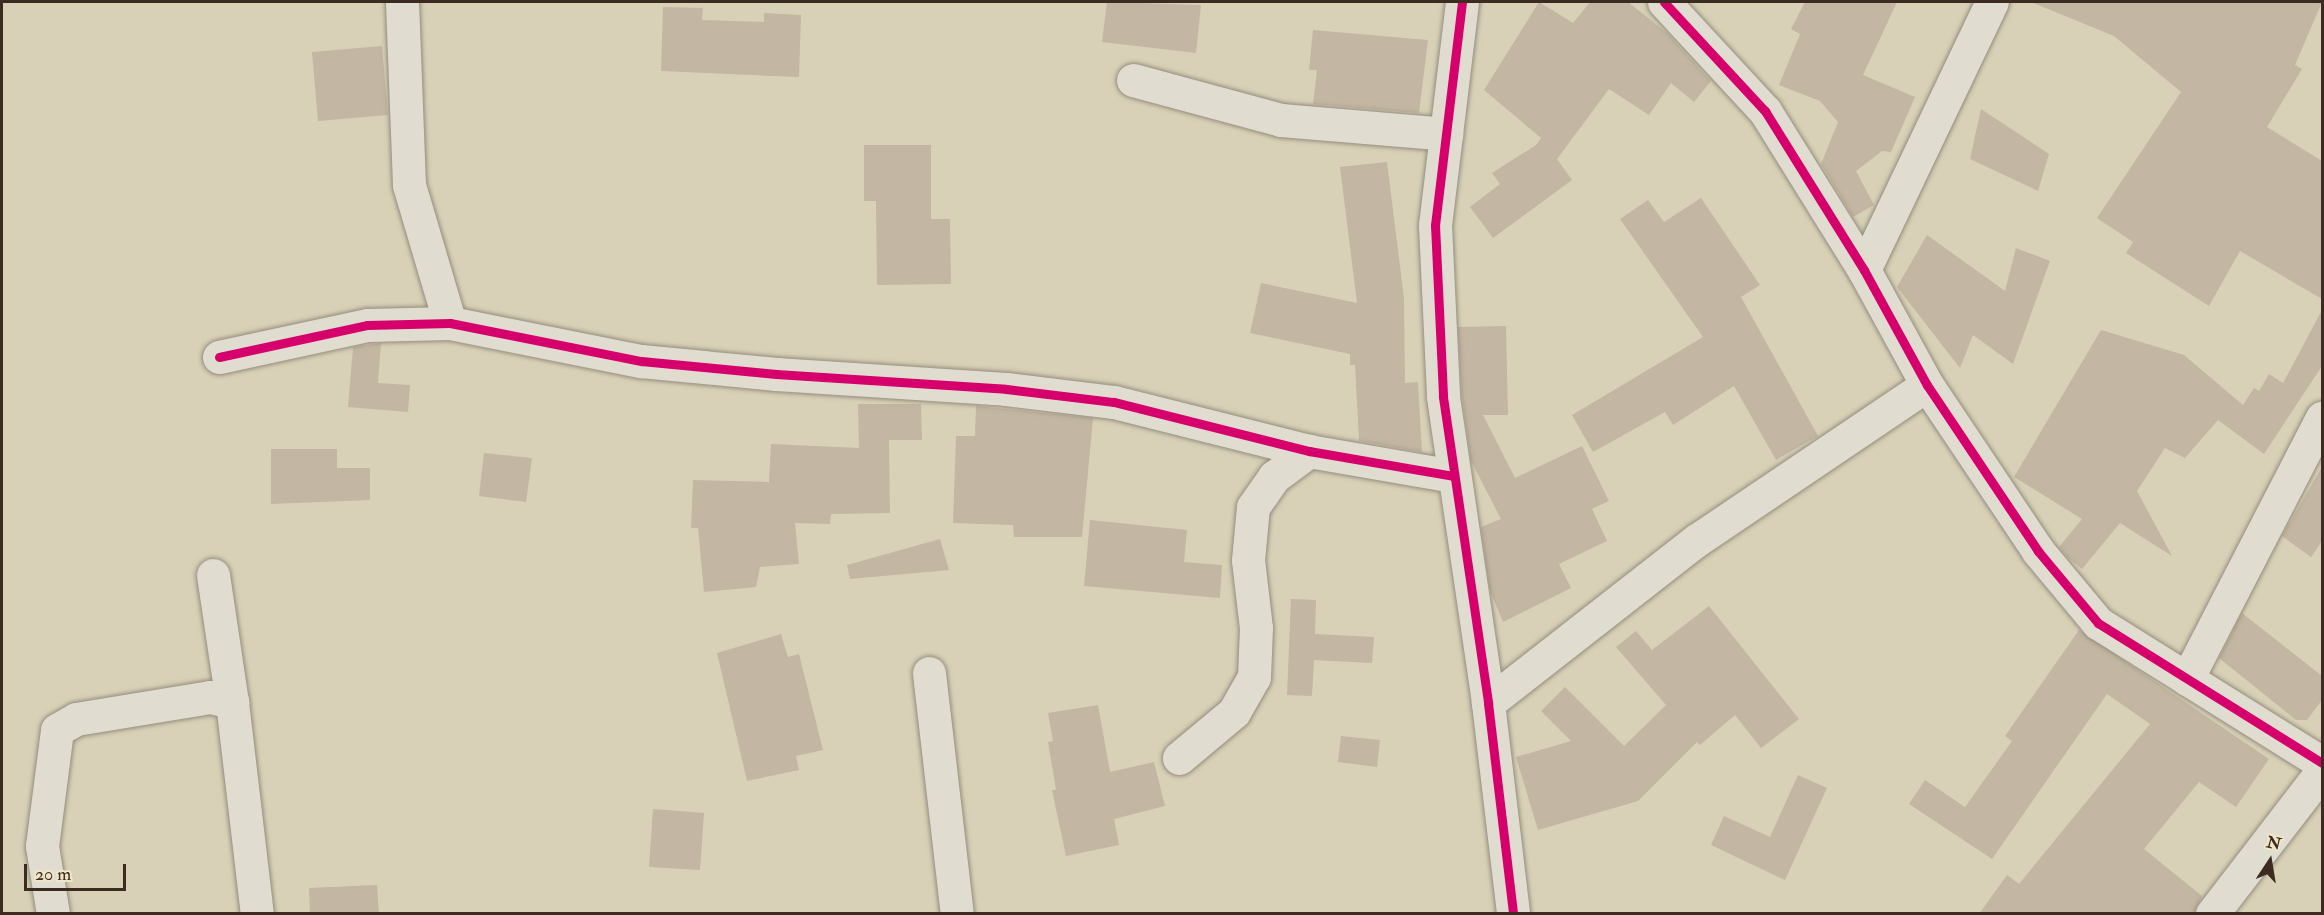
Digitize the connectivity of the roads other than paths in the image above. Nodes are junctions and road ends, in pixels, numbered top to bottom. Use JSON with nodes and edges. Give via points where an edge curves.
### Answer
{"nodes":[{"id":1,"x":402,"y":2,"type":"edge"},
{"id":2,"x":1462,"y":2,"type":"edge"},
{"id":3,"x":1992,"y":2,"type":"edge"},
{"id":4,"x":1669,"y":4,"type":"edge"},
{"id":5,"x":1133,"y":80,"type":"dead end"},
{"id":6,"x":1446,"y":134,"type":"junction"},
{"id":7,"x":1864,"y":270,"type":"junction"},
{"id":8,"x":450,"y":323,"type":"junction"},
{"id":9,"x":219,"y":357,"type":"dead end"},
{"id":10,"x":1927,"y":385,"type":"junction"},
{"id":11,"x":2322,"y":418,"type":"edge"},
{"id":12,"x":1309,"y":451,"type":"junction"},
{"id":13,"x":1453,"y":476,"type":"junction"},
{"id":14,"x":213,"y":575,"type":"dead end"},
{"id":15,"x":929,"y":673,"type":"dead end"},
{"id":16,"x":2187,"y":679,"type":"junction"},
{"id":17,"x":232,"y":702,"type":"junction"},
{"id":18,"x":1488,"y":703,"type":"junction"},
{"id":19,"x":1179,"y":758,"type":"dead end"},
{"id":20,"x":2322,"y":763,"type":"edge"},
{"id":21,"x":2322,"y":771,"type":"edge"},
{"id":22,"x":53,"y":914,"type":"edge"},
{"id":23,"x":257,"y":914,"type":"edge"},
{"id":24,"x":957,"y":914,"type":"edge"},
{"id":25,"x":1513,"y":914,"type":"edge"},
{"id":26,"x":2212,"y":914,"type":"edge"}],
"edges":[{"from":1,"to":8,"type":"street","via":[[409,185]]},
{"from":2,"to":6,"type":"street"},
{"from":3,"to":7,"type":"street"},
{"from":4,"to":7,"type":"street","via":[[1765,111]]},
{"from":5,"to":6,"type":"street","via":[[1281,120]]},
{"from":6,"to":13,"type":"street","via":[[1435,225],[1443,397]]},
{"from":7,"to":10,"type":"street"},
{"from":8,"to":9,"type":"street","via":[[368,325]]},
{"from":8,"to":12,"type":"street","via":[[641,361],[1006,389],[1114,402]]},
{"from":10,"to":16,"type":"street","via":[[2038,551],[2098,623]]},
{"from":10,"to":18,"type":"street","via":[[1697,540]]},
{"from":11,"to":16,"type":"street"},
{"from":12,"to":13,"type":"street"},
{"from":12,"to":19,"type":"street","via":[[1274,477],[1252,507],[1248,560],[1256,628],[1254,677],[1234,712]]},
{"from":13,"to":18,"type":"street"},
{"from":14,"to":17,"type":"street"},
{"from":15,"to":24,"type":"street"},
{"from":16,"to":20,"type":"street"},
{"from":17,"to":22,"type":"street","via":[[210,697],[76,719],[57,730],[42,846]]},
{"from":17,"to":23,"type":"street"},
{"from":18,"to":25,"type":"street"},
{"from":21,"to":26,"type":"street"}]}
